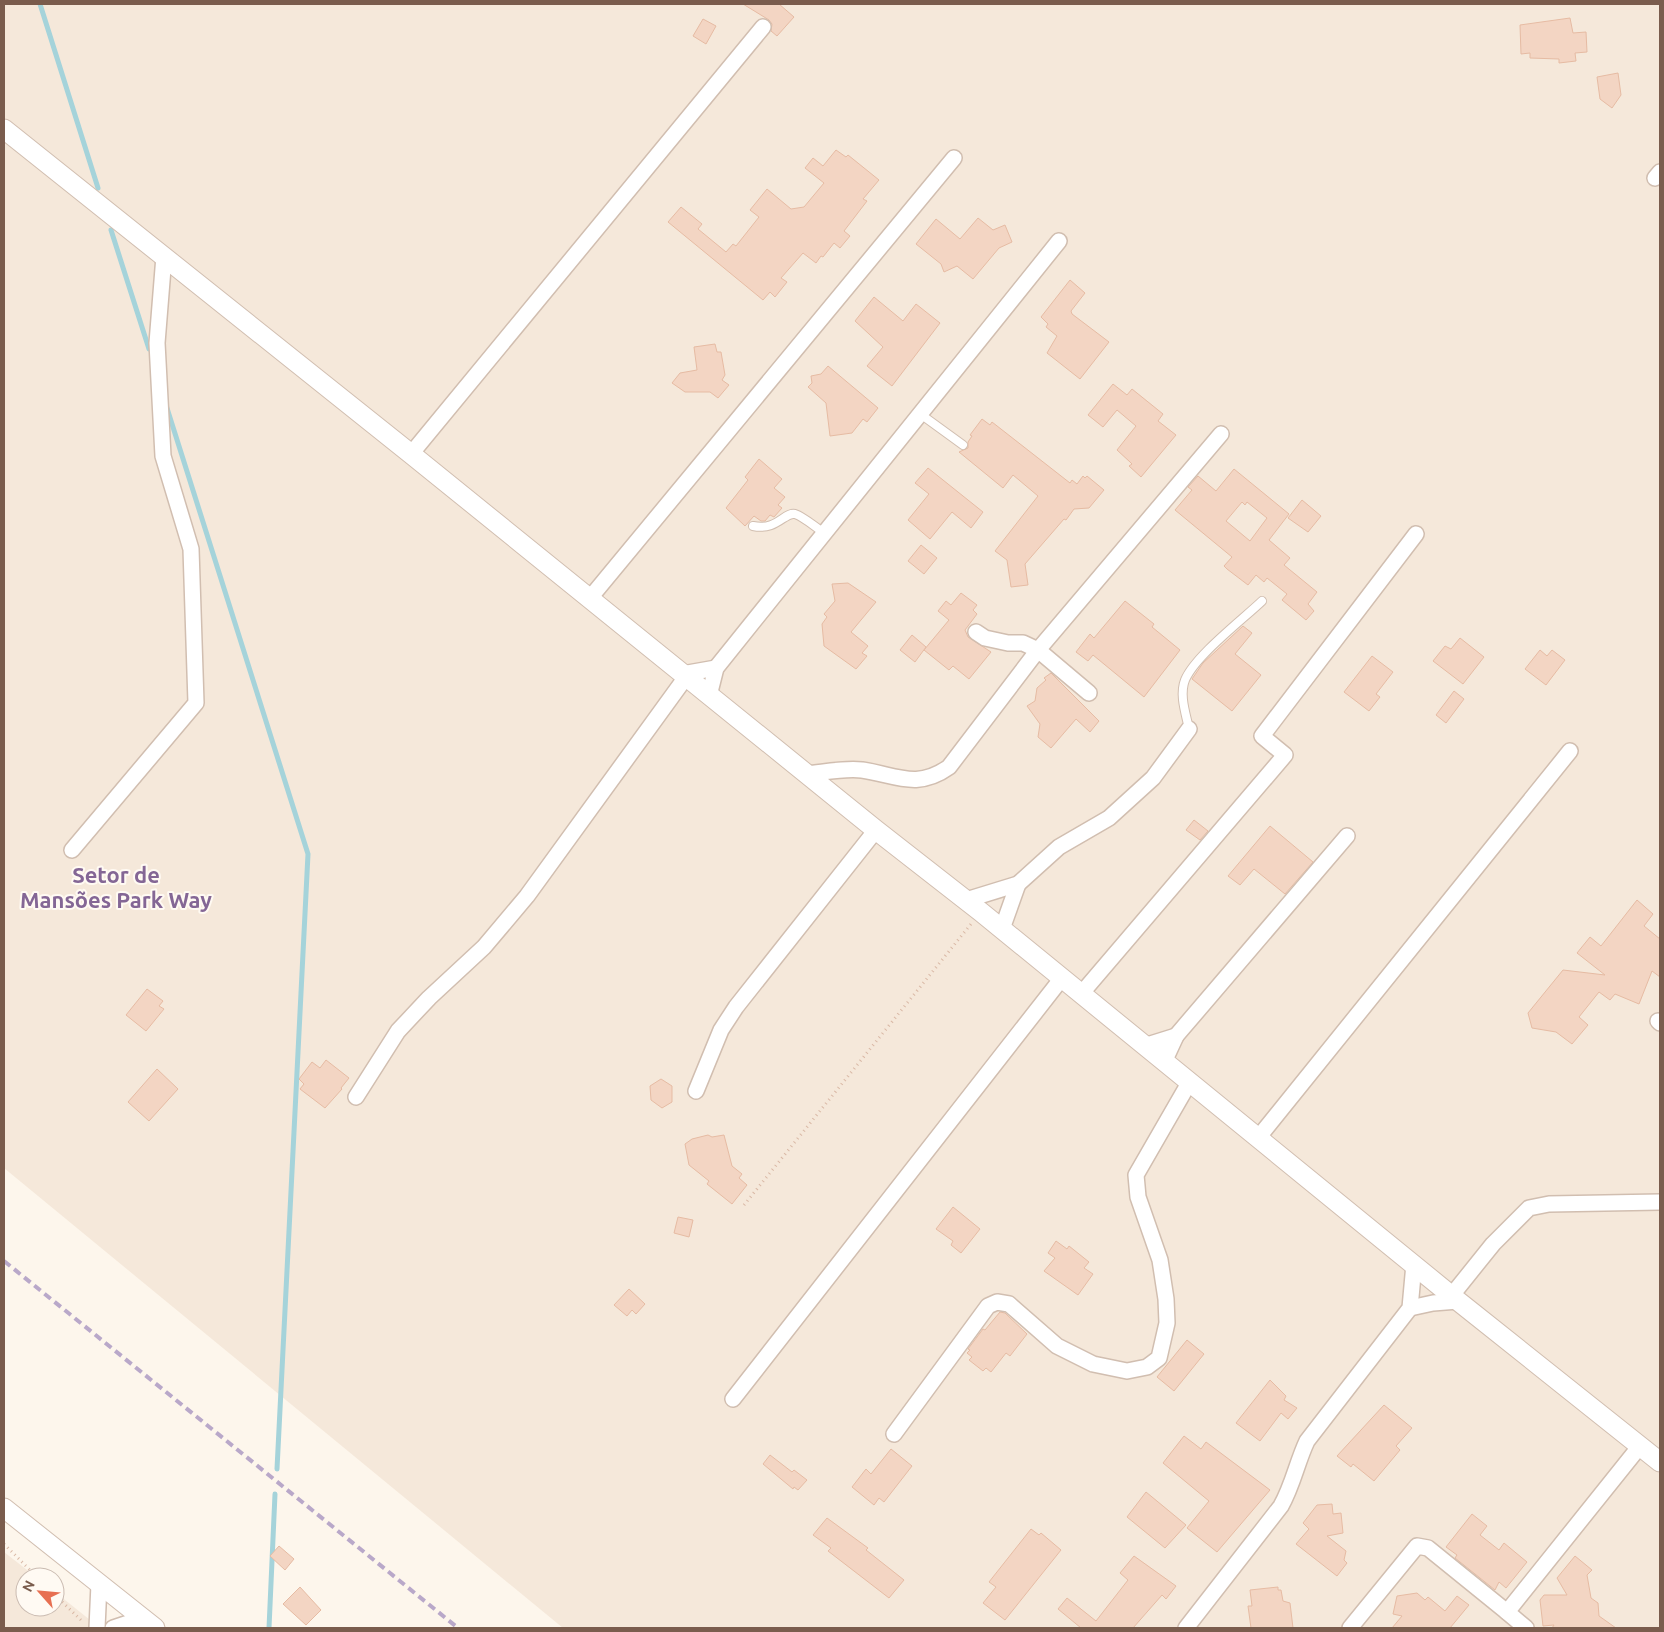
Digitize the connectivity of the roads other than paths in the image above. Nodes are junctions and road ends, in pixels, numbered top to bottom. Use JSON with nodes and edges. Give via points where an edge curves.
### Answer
{"nodes":[{"id":1,"x":763,"y":27,"type":"dead end"},
{"id":2,"x":4,"y":129,"type":"edge"},
{"id":3,"x":954,"y":158,"type":"dead end"},
{"id":4,"x":1058,"y":241,"type":"dead end"},
{"id":5,"x":164,"y":256,"type":"junction"},
{"id":6,"x":919,"y":413,"type":"junction"},
{"id":7,"x":1221,"y":434,"type":"dead end"},
{"id":8,"x":963,"y":445,"type":"dead end"},
{"id":9,"x":411,"y":454,"type":"junction"},
{"id":10,"x":754,"y":526,"type":"dead end"},
{"id":11,"x":823,"y":532,"type":"junction"},
{"id":12,"x":1416,"y":534,"type":"dead end"},
{"id":13,"x":590,"y":598,"type":"junction"},
{"id":14,"x":1262,"y":601,"type":"dead end"},
{"id":15,"x":976,"y":632,"type":"dead end"},
{"id":16,"x":1038,"y":650,"type":"junction"},
{"id":17,"x":716,"y":668,"type":"junction"},
{"id":18,"x":684,"y":675,"type":"junction"},
{"id":19,"x":1088,"y":693,"type":"dead end"},
{"id":20,"x":709,"y":696,"type":"junction"},
{"id":21,"x":1189,"y":729,"type":"joint"},
{"id":22,"x":1570,"y":751,"type":"dead end"},
{"id":23,"x":808,"y":774,"type":"junction"},
{"id":24,"x":876,"y":830,"type":"junction"},
{"id":25,"x":1347,"y":836,"type":"dead end"},
{"id":26,"x":72,"y":850,"type":"dead end"},
{"id":27,"x":1018,"y":884,"type":"junction"},
{"id":28,"x":974,"y":906,"type":"junction"},
{"id":29,"x":1002,"y":929,"type":"junction"},
{"id":30,"x":1062,"y":978,"type":"junction"},
{"id":31,"x":1081,"y":994,"type":"junction"},
{"id":32,"x":1176,"y":1036,"type":"junction"},
{"id":33,"x":1144,"y":1046,"type":"junction"},
{"id":34,"x":1164,"y":1062,"type":"junction"},
{"id":35,"x":1189,"y":1083,"type":"junction"},
{"id":36,"x":696,"y":1091,"type":"dead end"},
{"id":37,"x":356,"y":1098,"type":"dead end"},
{"id":38,"x":1258,"y":1138,"type":"junction"},
{"id":39,"x":1660,"y":1202,"type":"edge"},
{"id":40,"x":1414,"y":1264,"type":"junction"},
{"id":41,"x":1455,"y":1298,"type":"junction"},
{"id":42,"x":1410,"y":1308,"type":"junction"},
{"id":43,"x":734,"y":1399,"type":"dead end"},
{"id":44,"x":894,"y":1434,"type":"dead end"},
{"id":45,"x":1640,"y":1446,"type":"junction"},
{"id":46,"x":1660,"y":1462,"type":"edge"},
{"id":47,"x":4,"y":1508,"type":"edge"},
{"id":48,"x":99,"y":1584,"type":"junction"},
{"id":49,"x":1508,"y":1612,"type":"junction"},
{"id":50,"x":149,"y":1623,"type":"edge"},
{"id":51,"x":97,"y":1628,"type":"edge"},
{"id":52,"x":113,"y":1628,"type":"edge"},
{"id":53,"x":1186,"y":1628,"type":"edge"},
{"id":54,"x":1350,"y":1628,"type":"edge"},
{"id":55,"x":1526,"y":1628,"type":"edge"}],
"edges":[{"from":1,"to":9,"type":"street"},
{"from":2,"to":5,"type":"street"},
{"from":3,"to":13,"type":"street"},
{"from":4,"to":6,"type":"street"},
{"from":5,"to":9,"type":"street"},
{"from":5,"to":26,"type":"street","via":[[157,343],[164,456],[191,549],[196,703]]},
{"from":6,"to":8,"type":"lane"},
{"from":6,"to":11,"type":"street"},
{"from":7,"to":16,"type":"street"},
{"from":9,"to":13,"type":"street"},
{"from":10,"to":11,"type":"lane","via":[[764,528],[795,514]]},
{"from":11,"to":17,"type":"street"},
{"from":12,"to":31,"type":"street","via":[[1262,736],[1285,755]]},
{"from":13,"to":18,"type":"street"},
{"from":14,"to":21,"type":"lane","via":[[1197,662],[1185,681],[1183,702]]},
{"from":15,"to":16,"type":"street","via":[[986,638],[1023,643]]},
{"from":16,"to":19,"type":"street"},
{"from":16,"to":23,"type":"street","via":[[954,762],[938,775],[911,780],[863,770]]},
{"from":17,"to":18,"type":"street"},
{"from":17,"to":20,"type":"street"},
{"from":18,"to":20,"type":"street"},
{"from":18,"to":37,"type":"street","via":[[527,896],[484,947],[398,1031]]},
{"from":20,"to":23,"type":"street"},
{"from":21,"to":27,"type":"street","via":[[1136,796],[1109,818],[1059,847]]},
{"from":22,"to":38,"type":"street"},
{"from":23,"to":24,"type":"street"},
{"from":24,"to":28,"type":"street"},
{"from":24,"to":36,"type":"street","via":[[736,1007],[721,1030]]},
{"from":25,"to":32,"type":"street"},
{"from":27,"to":28,"type":"street"},
{"from":27,"to":29,"type":"street"},
{"from":28,"to":29,"type":"street"},
{"from":29,"to":30,"type":"street"},
{"from":30,"to":31,"type":"street"},
{"from":30,"to":43,"type":"street"},
{"from":31,"to":33,"type":"street"},
{"from":32,"to":33,"type":"street"},
{"from":32,"to":34,"type":"street"},
{"from":33,"to":34,"type":"street"},
{"from":34,"to":35,"type":"street"},
{"from":35,"to":38,"type":"street"},
{"from":35,"to":44,"type":"street","via":[[1136,1175],[1138,1197],[1160,1260],[1166,1299],[1167,1323],[1159,1358],[1147,1367],[1127,1371],[1093,1364],[1057,1346],[1008,1304],[997,1302],[988,1306]]},
{"from":38,"to":40,"type":"street"},
{"from":39,"to":41,"type":"street","via":[[1549,1204],[1529,1208],[1493,1244]]},
{"from":40,"to":41,"type":"street"},
{"from":40,"to":42,"type":"street"},
{"from":41,"to":42,"type":"street"},
{"from":41,"to":45,"type":"street"},
{"from":42,"to":53,"type":"street","via":[[1308,1440],[1300,1454],[1291,1490],[1281,1506]]},
{"from":45,"to":46,"type":"street"},
{"from":45,"to":49,"type":"street"},
{"from":47,"to":48,"type":"street"},
{"from":48,"to":50,"type":"street"},
{"from":48,"to":51,"type":"street"},
{"from":49,"to":54,"type":"street","via":[[1428,1548],[1417,1546]]},
{"from":49,"to":55,"type":"street"},
{"from":50,"to":52,"type":"street"}]}
